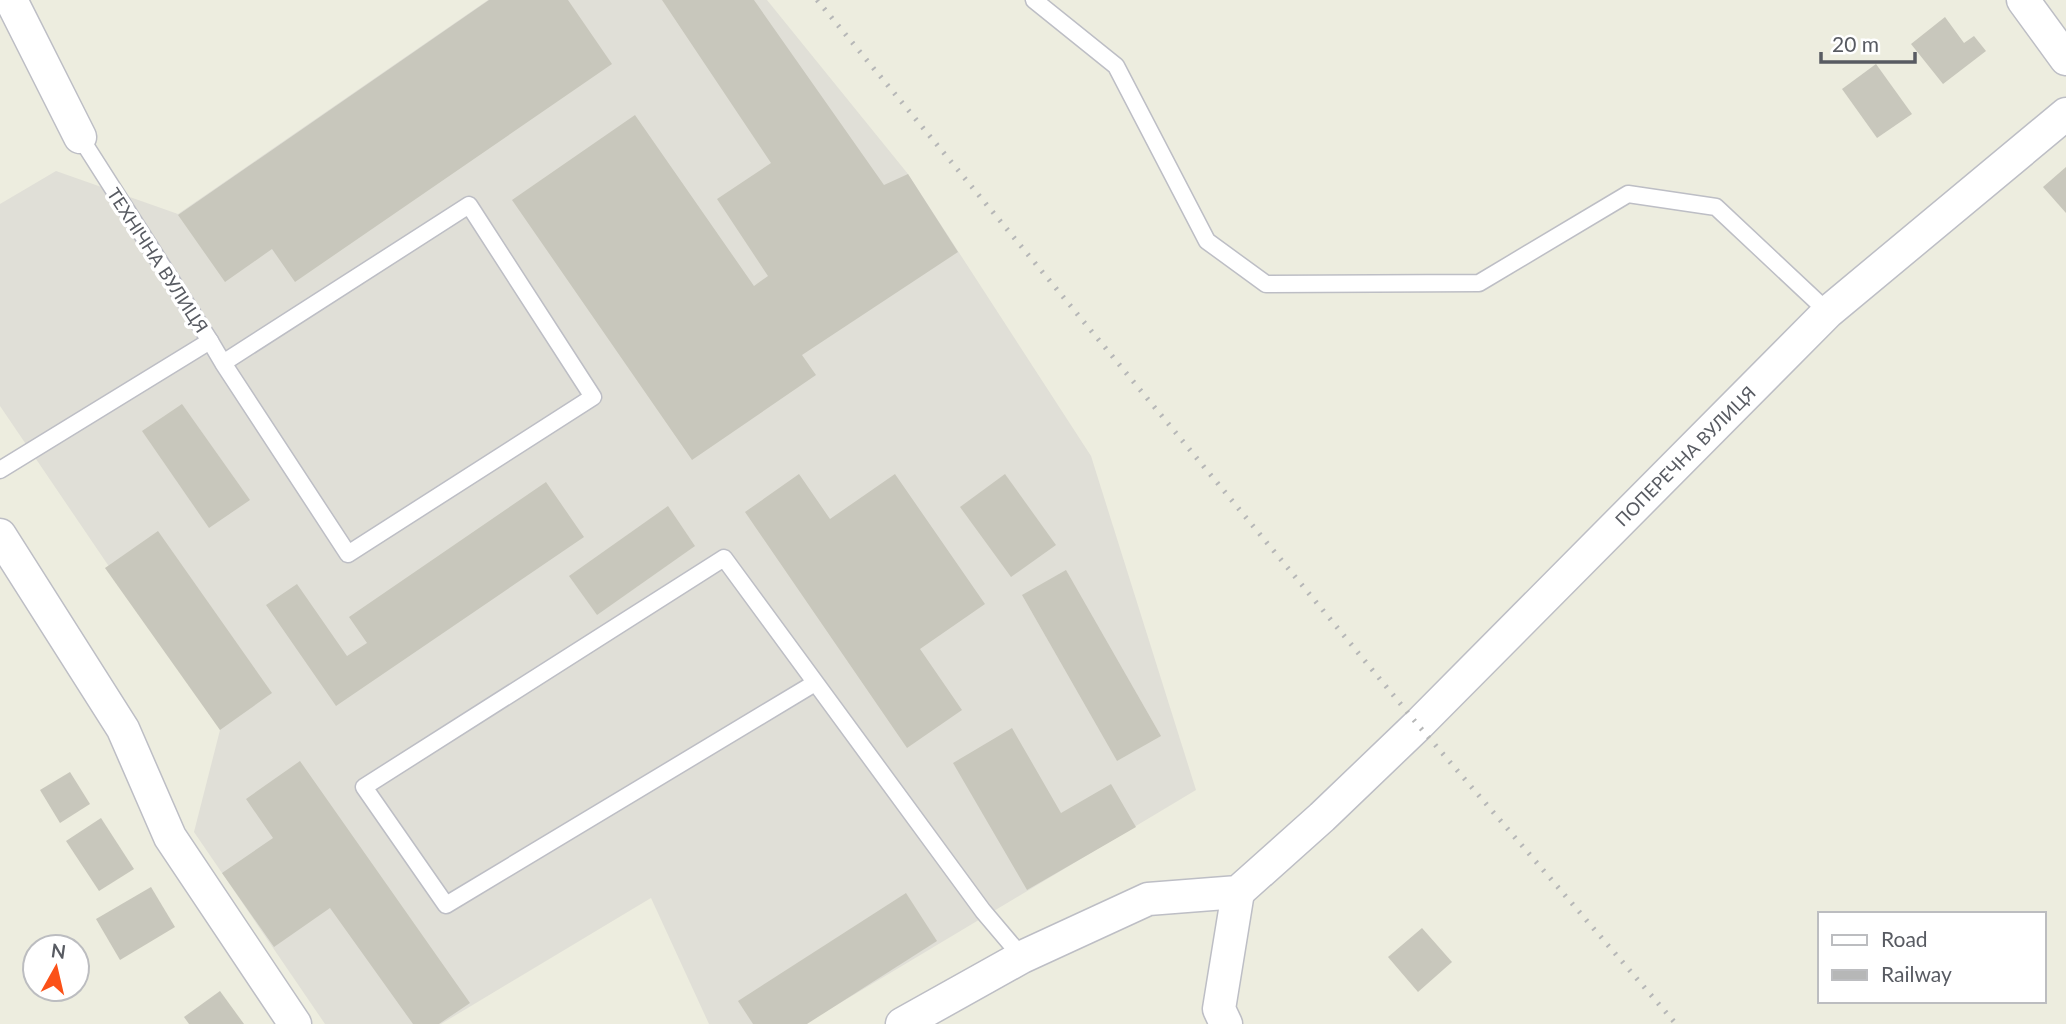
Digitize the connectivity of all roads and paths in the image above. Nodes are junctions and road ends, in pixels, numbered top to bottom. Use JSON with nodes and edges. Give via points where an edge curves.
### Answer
{"nodes":[{"id":1,"x":11,"y":0,"type":"edge"},
{"id":2,"x":1034,"y":0,"type":"edge"},
{"id":3,"x":2023,"y":0,"type":"edge"},
{"id":4,"x":2066,"y":59,"type":"edge"},
{"id":5,"x":2066,"y":114,"type":"edge"},
{"id":6,"x":80,"y":137,"type":"joint"},
{"id":7,"x":1828,"y":312,"type":"junction"},
{"id":8,"x":209,"y":341,"type":"junction"},
{"id":9,"x":223,"y":363,"type":"junction"},
{"id":10,"x":0,"y":470,"type":"edge"},
{"id":11,"x":0,"y":536,"type":"edge"},
{"id":12,"x":815,"y":683,"type":"junction"},
{"id":13,"x":1238,"y":892,"type":"junction"},
{"id":14,"x":1022,"y":957,"type":"junction"},
{"id":15,"x":1215,"y":1019,"type":"edge"},
{"id":16,"x":295,"y":1024,"type":"edge"},
{"id":17,"x":902,"y":1024,"type":"edge"}],
"edges":[{"from":1,"to":6,"type":"street","name":"ТЕХНІЧНА ВУЛИЦЯ"},
{"from":2,"to":7,"type":"lane","via":[[1116,66],[1207,241],[1266,284],[1479,283],[1628,194],[1716,207]]},
{"from":3,"to":4,"type":"street"},
{"from":5,"to":7,"type":"street","name":"ПОПЕРЕЧНА ВУЛИЦЯ"},
{"from":6,"to":8,"type":"lane","name":"ТЕХНІЧНА ВУЛИЦЯ"},
{"from":7,"to":13,"type":"street","name":"ПОПЕРЕЧНА ВУЛИЦЯ","via":[[1418,725]]},
{"from":8,"to":9,"type":"lane"},
{"from":8,"to":10,"type":"lane","name":"ТЕХНІЧНА ВУЛИЦЯ"},
{"from":9,"to":9,"type":"lane","via":[[348,554],[593,397],[469,205]]},
{"from":11,"to":16,"type":"street","via":[[123,729],[170,837]]},
{"from":12,"to":12,"type":"lane","via":[[724,558],[364,786],[446,905]]},
{"from":12,"to":14,"type":"lane"},
{"from":13,"to":14,"type":"street","via":[[1147,899]]},
{"from":13,"to":15,"type":"street"},
{"from":14,"to":17,"type":"street"}]}
